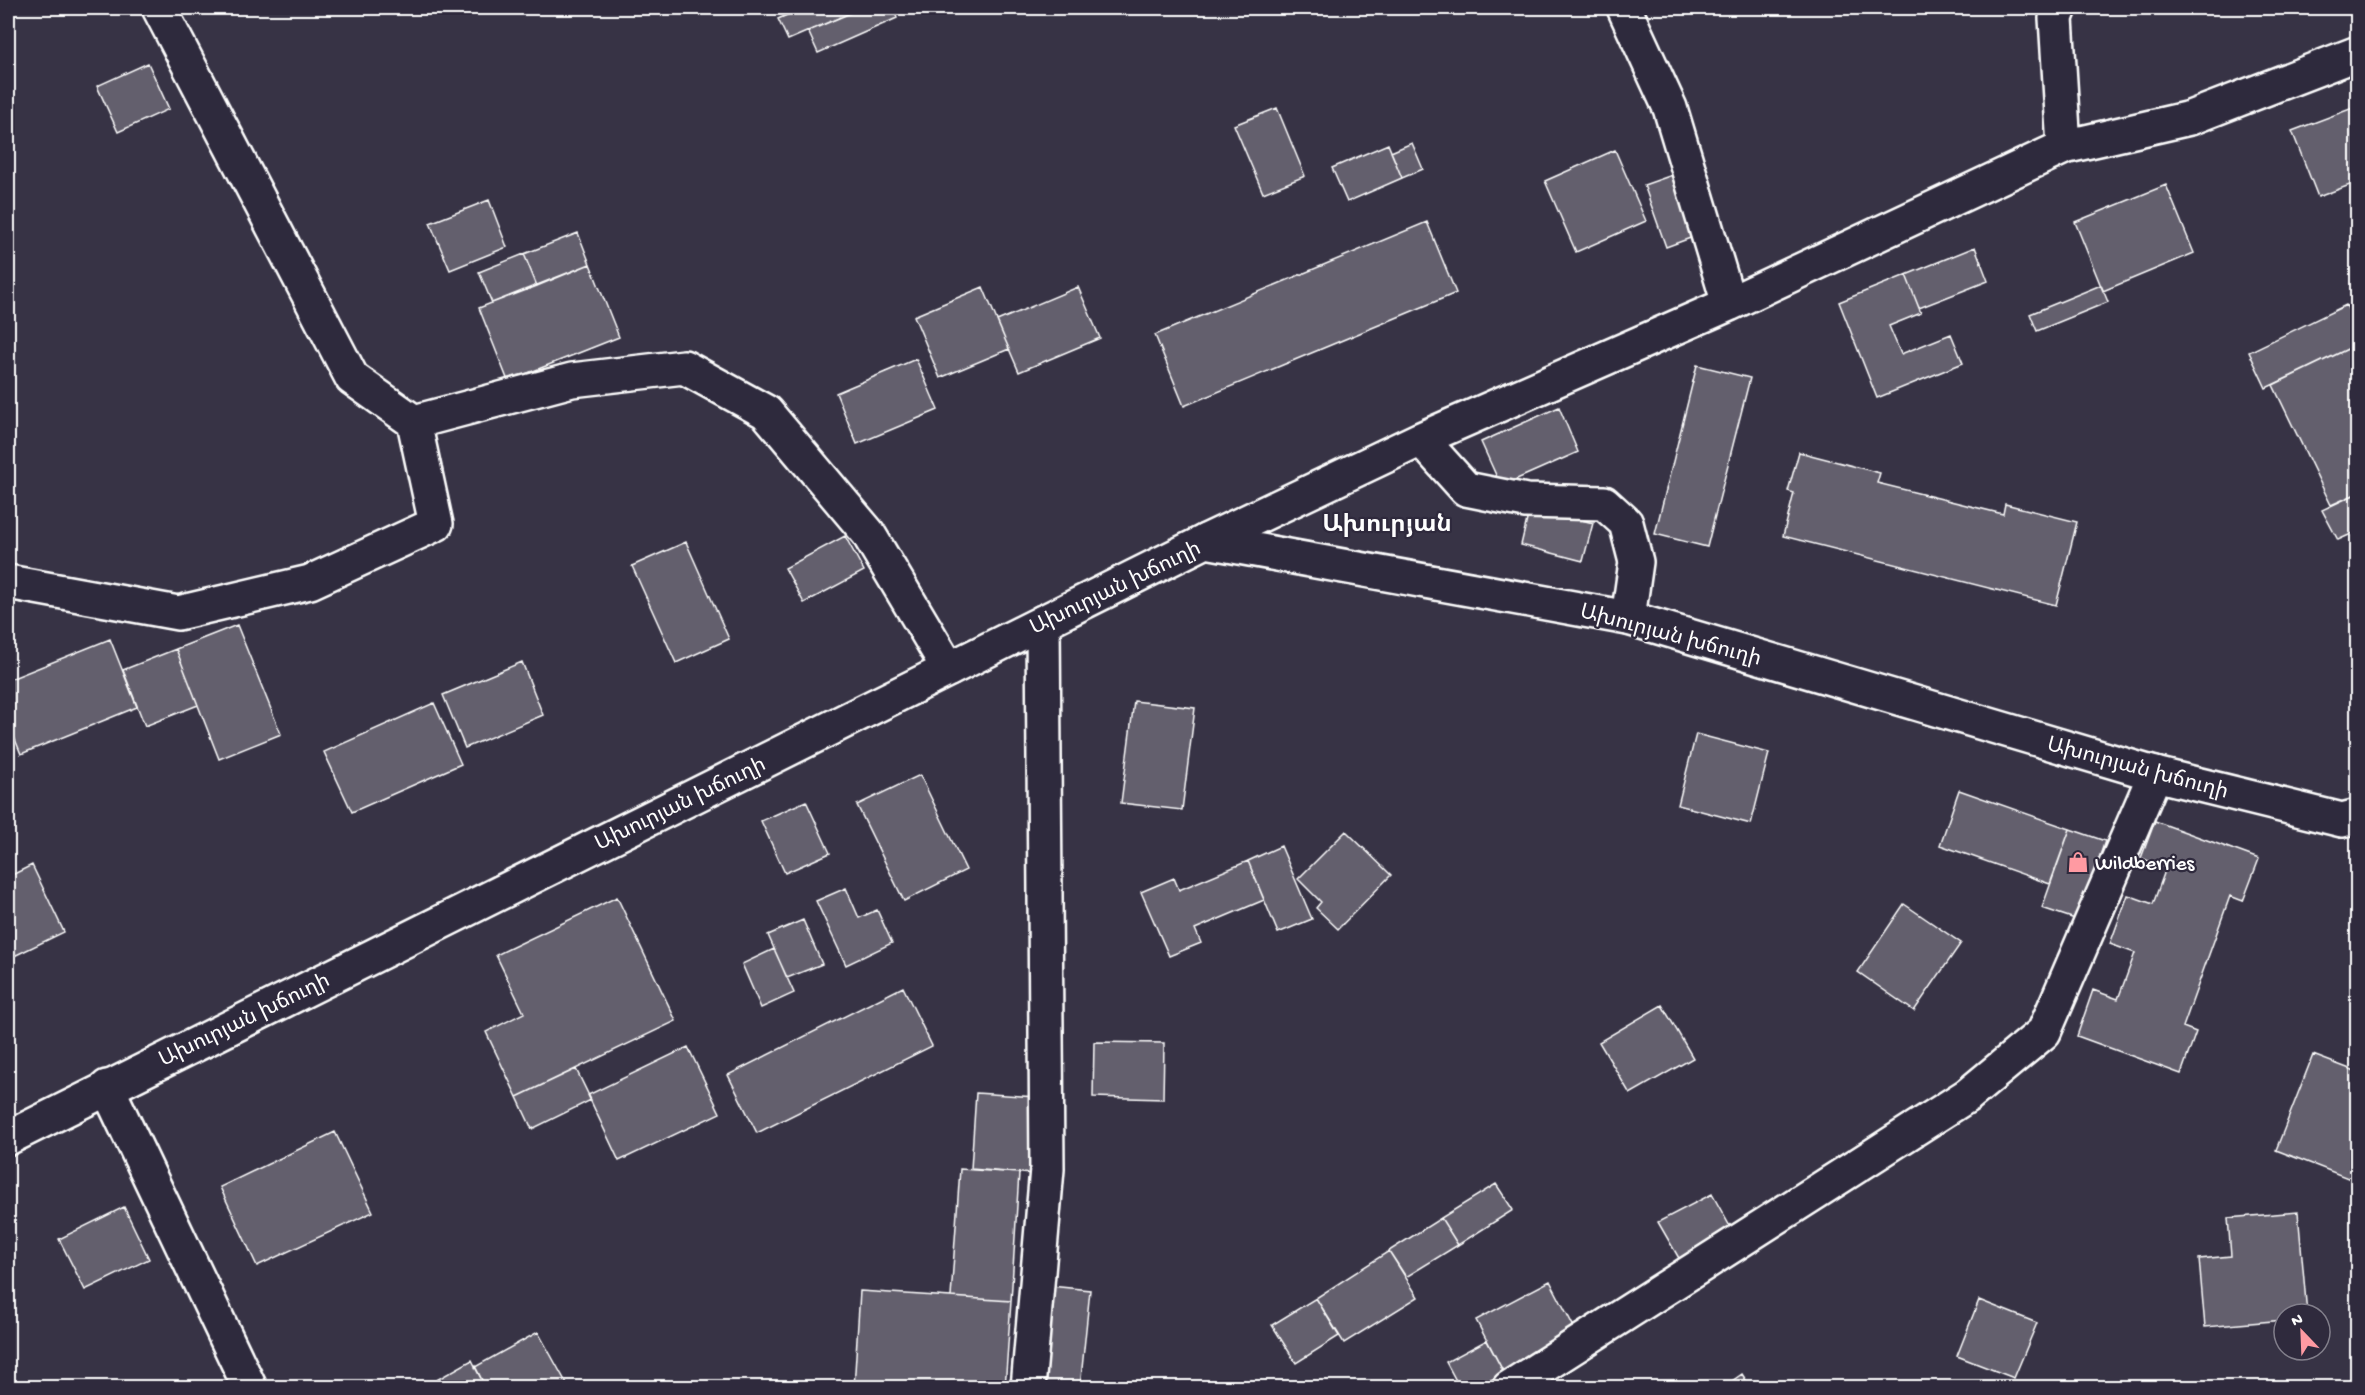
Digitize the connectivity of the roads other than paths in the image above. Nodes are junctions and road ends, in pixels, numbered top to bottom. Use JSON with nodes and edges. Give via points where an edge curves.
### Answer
{"nodes":[{"id":1,"x":159,"y":8,"type":"edge"},
{"id":2,"x":1624,"y":8,"type":"edge"},
{"id":3,"x":2060,"y":8,"type":"edge"},
{"id":4,"x":2358,"y":53,"type":"edge"},
{"id":5,"x":2064,"y":147,"type":"junction"},
{"id":6,"x":1729,"y":304,"type":"junction"},
{"id":7,"x":414,"y":422,"type":"junction"},
{"id":8,"x":1421,"y":439,"type":"junction"},
{"id":9,"x":1206,"y":541,"type":"junction"},
{"id":10,"x":8,"y":582,"type":"edge"},
{"id":11,"x":1628,"y":618,"type":"junction"},
{"id":12,"x":1043,"y":622,"type":"junction"},
{"id":13,"x":949,"y":669,"type":"junction"},
{"id":14,"x":2156,"y":774,"type":"junction"},
{"id":15,"x":2352,"y":821,"type":"edge"},
{"id":16,"x":107,"y":1087,"type":"junction"},
{"id":17,"x":8,"y":1138,"type":"edge"},
{"id":18,"x":250,"y":1388,"type":"edge"},
{"id":19,"x":1028,"y":1388,"type":"edge"},
{"id":20,"x":1509,"y":1388,"type":"edge"}],
"edges":[{"from":1,"to":7,"type":"street","via":[[352,378]]},
{"from":2,"to":6,"type":"street","via":[[1670,108]]},
{"from":3,"to":5,"type":"street","via":[[2056,18]]},
{"from":4,"to":5,"type":"street","via":[[2190,118]]},
{"from":5,"to":6,"type":"street"},
{"from":6,"to":8,"type":"street"},
{"from":7,"to":10,"type":"street","via":[[436,524],[310,582],[178,613]]},
{"from":7,"to":13,"type":"street","via":[[572,380],[684,367],[766,412],[867,533]]},
{"from":8,"to":9,"type":"street"},
{"from":8,"to":11,"type":"street","via":[[1466,489],[1526,501],[1604,502],[1626,523],[1636,562]]},
{"from":9,"to":11,"type":"street","name":"Ախուրյան խճուղի"},
{"from":9,"to":12,"type":"street","name":"Ախուրյան խճուղի"},
{"from":11,"to":14,"type":"street","name":"Ախուրյան խճուղի"},
{"from":12,"to":13,"type":"street","name":"Ախուրյան խճուղի"},
{"from":12,"to":19,"type":"street","via":[[1047,1169]]},
{"from":13,"to":16,"type":"street","name":"Ախուրյան խճուղի"},
{"from":14,"to":15,"type":"street","name":"Ախուրյան խճուղի"},
{"from":14,"to":20,"type":"street","via":[[2044,1032],[1968,1095]]},
{"from":16,"to":17,"type":"street","name":"Ախուրյան խճուղի"},
{"from":16,"to":18,"type":"street"}]}
